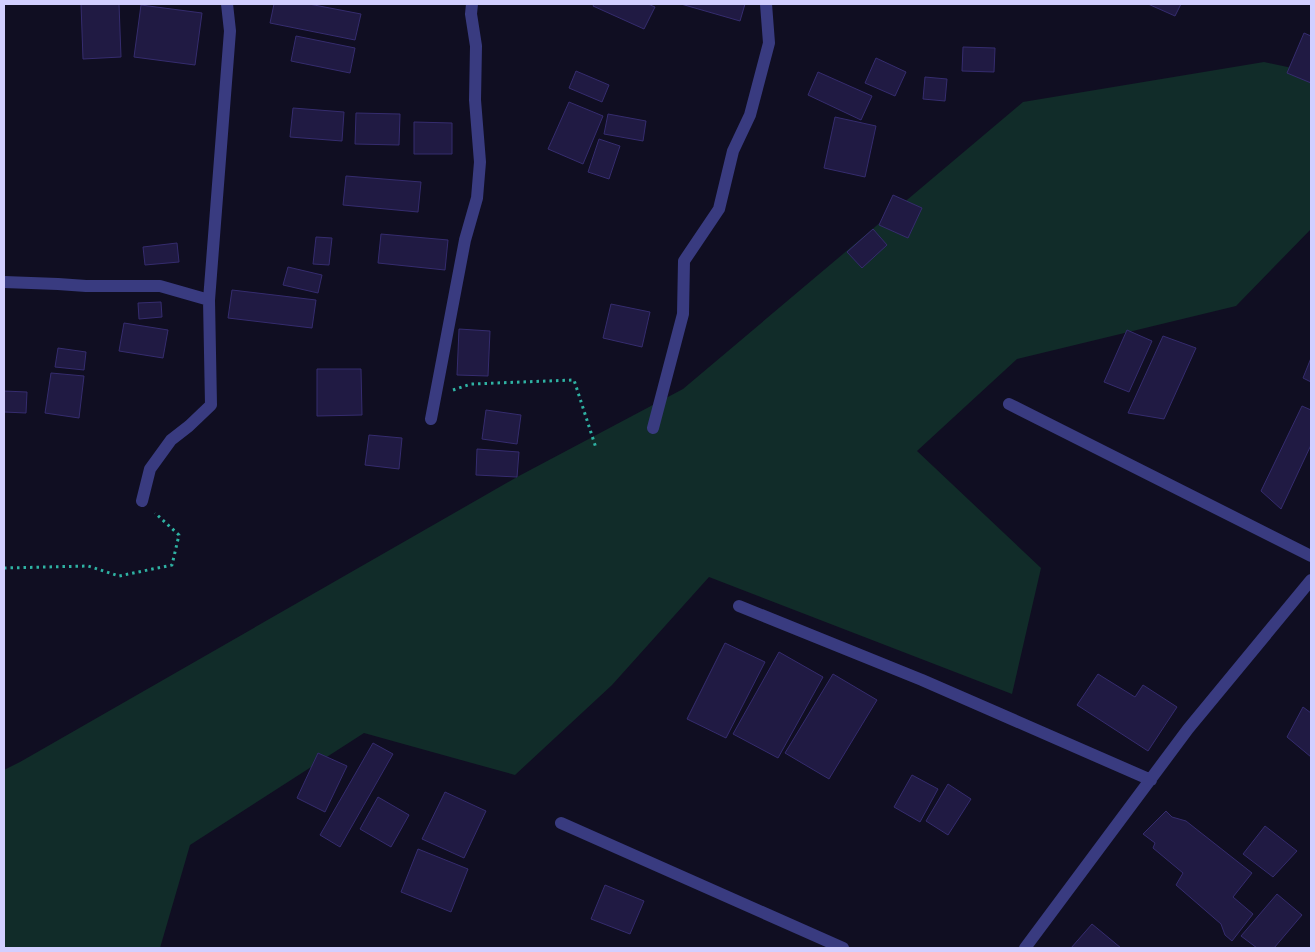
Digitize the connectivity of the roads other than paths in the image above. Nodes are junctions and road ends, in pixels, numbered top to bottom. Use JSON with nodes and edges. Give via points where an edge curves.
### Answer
{"nodes":[{"id":1,"x":227,"y":4,"type":"edge"},
{"id":2,"x":472,"y":4,"type":"edge"},
{"id":3,"x":766,"y":4,"type":"edge"},
{"id":4,"x":4,"y":282,"type":"edge"},
{"id":5,"x":209,"y":300,"type":"junction"},
{"id":6,"x":1009,"y":404,"type":"dead end"},
{"id":7,"x":431,"y":419,"type":"dead end"},
{"id":8,"x":653,"y":428,"type":"dead end"},
{"id":9,"x":142,"y":501,"type":"road end"},
{"id":10,"x":1311,"y":556,"type":"edge"},
{"id":11,"x":1311,"y":580,"type":"edge"},
{"id":12,"x":739,"y":606,"type":"dead end"},
{"id":13,"x":1151,"y":780,"type":"junction"},
{"id":14,"x":561,"y":823,"type":"dead end"},
{"id":15,"x":843,"y":948,"type":"edge"},
{"id":16,"x":1025,"y":948,"type":"edge"}],
"edges":[{"from":1,"to":5,"type":"street","via":[[230,31]]},
{"from":2,"to":7,"type":"street","via":[[480,162],[478,198],[465,240]]},
{"from":3,"to":8,"type":"street","via":[[769,44],[750,115],[733,151],[719,208],[684,261],[683,314]]},
{"from":4,"to":5,"type":"street","via":[[160,286]]},
{"from":5,"to":9,"type":"street","via":[[211,405],[171,440],[150,469]]},
{"from":6,"to":10,"type":"street"},
{"from":11,"to":13,"type":"street","via":[[1188,729]]},
{"from":12,"to":13,"type":"street","via":[[922,680]]},
{"from":13,"to":16,"type":"street"},
{"from":14,"to":15,"type":"street"}]}
